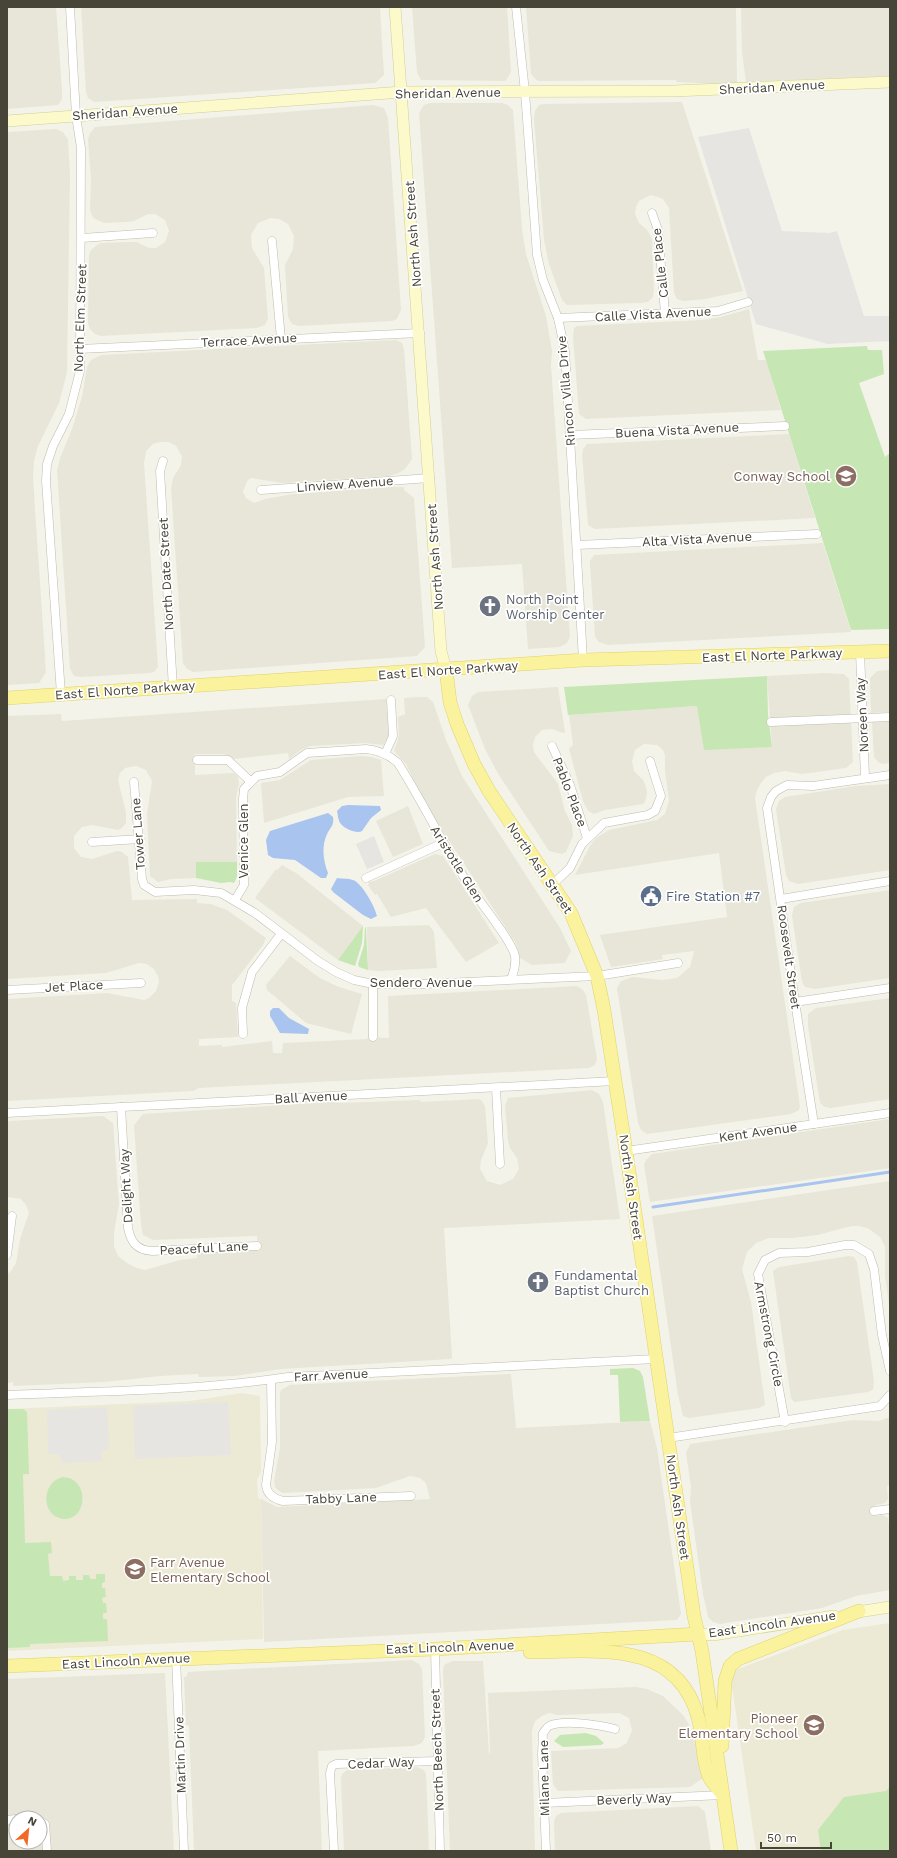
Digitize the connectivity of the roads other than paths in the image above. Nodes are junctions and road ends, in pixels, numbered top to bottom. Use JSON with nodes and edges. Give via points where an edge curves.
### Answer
{"nodes":[{"id":1,"x":70,"y":7,"type":"edge"},
{"id":2,"x":395,"y":7,"type":"edge"},
{"id":3,"x":516,"y":7,"type":"edge"},
{"id":4,"x":890,"y":82,"type":"edge"},
{"id":5,"x":402,"y":92,"type":"junction"},
{"id":6,"x":525,"y":92,"type":"junction"},
{"id":7,"x":76,"y":116,"type":"junction"},
{"id":8,"x":7,"y":120,"type":"edge"},
{"id":9,"x":652,"y":213,"type":"dead end"},
{"id":10,"x":153,"y":234,"type":"dead end"},
{"id":11,"x":82,"y":238,"type":"junction"},
{"id":12,"x":272,"y":241,"type":"dead end"},
{"id":13,"x":748,"y":302,"type":"dead end"},
{"id":14,"x":665,"y":313,"type":"junction"},
{"id":15,"x":558,"y":318,"type":"junction"},
{"id":16,"x":420,"y":332,"type":"junction"},
{"id":17,"x":281,"y":339,"type":"junction"},
{"id":18,"x":79,"y":348,"type":"junction"},
{"id":19,"x":785,"y":426,"type":"dead end"},
{"id":20,"x":570,"y":435,"type":"junction"},
{"id":21,"x":163,"y":461,"type":"dead end"},
{"id":22,"x":430,"y":478,"type":"junction"},
{"id":23,"x":261,"y":490,"type":"dead end"},
{"id":24,"x":816,"y":534,"type":"dead end"},
{"id":25,"x":577,"y":545,"type":"junction"},
{"id":26,"x":890,"y":651,"type":"edge"},
{"id":27,"x":860,"y":652,"type":"junction"},
{"id":28,"x":583,"y":660,"type":"junction"},
{"id":29,"x":446,"y":670,"type":"junction"},
{"id":30,"x":172,"y":688,"type":"junction"},
{"id":31,"x":61,"y":694,"type":"junction"},
{"id":32,"x":7,"y":698,"type":"edge"},
{"id":33,"x":391,"y":700,"type":"dead end"},
{"id":34,"x":890,"y":717,"type":"edge"},
{"id":35,"x":862,"y":718,"type":"junction"},
{"id":36,"x":771,"y":722,"type":"dead end"},
{"id":37,"x":552,"y":746,"type":"dead end"},
{"id":38,"x":385,"y":754,"type":"junction"},
{"id":39,"x":197,"y":760,"type":"dead end"},
{"id":40,"x":650,"y":761,"type":"dead end"},
{"id":41,"x":890,"y":774,"type":"edge"},
{"id":42,"x":865,"y":778,"type":"junction"},
{"id":43,"x":250,"y":781,"type":"junction"},
{"id":44,"x":134,"y":782,"type":"dead end"},
{"id":45,"x":587,"y":838,"type":"junction"},
{"id":46,"x":140,"y":839,"type":"junction"},
{"id":47,"x":92,"y":842,"type":"dead end"},
{"id":48,"x":443,"y":843,"type":"junction"},
{"id":49,"x":366,"y":878,"type":"dead end"},
{"id":50,"x":890,"y":881,"type":"edge"},
{"id":51,"x":553,"y":884,"type":"junction"},
{"id":52,"x":144,"y":885,"type":"joint"},
{"id":53,"x":781,"y":899,"type":"junction"},
{"id":54,"x":235,"y":900,"type":"junction"},
{"id":55,"x":281,"y":934,"type":"junction"},
{"id":56,"x":678,"y":963,"type":"dead end"},
{"id":57,"x":597,"y":976,"type":"junction"},
{"id":58,"x":510,"y":980,"type":"junction"},
{"id":59,"x":140,"y":983,"type":"dead end"},
{"id":60,"x":373,"y":984,"type":"junction"},
{"id":61,"x":890,"y":988,"type":"edge"},
{"id":62,"x":7,"y":990,"type":"edge"},
{"id":63,"x":795,"y":1002,"type":"junction"},
{"id":64,"x":243,"y":1034,"type":"dead end"},
{"id":65,"x":373,"y":1037,"type":"dead end"},
{"id":66,"x":615,"y":1081,"type":"junction"},
{"id":67,"x":496,"y":1088,"type":"junction"},
{"id":68,"x":121,"y":1107,"type":"junction"},
{"id":69,"x":7,"y":1113,"type":"edge"},
{"id":70,"x":890,"y":1113,"type":"edge"},
{"id":71,"x":814,"y":1124,"type":"junction"},
{"id":72,"x":626,"y":1152,"type":"junction"},
{"id":73,"x":500,"y":1164,"type":"dead end"},
{"id":74,"x":12,"y":1216,"type":"dead end"},
{"id":75,"x":257,"y":1246,"type":"dead end"},
{"id":76,"x":152,"y":1251,"type":"joint"},
{"id":77,"x":7,"y":1255,"type":"edge"},
{"id":78,"x":656,"y":1359,"type":"junction"},
{"id":79,"x":890,"y":1371,"type":"edge"},
{"id":80,"x":271,"y":1380,"type":"junction"},
{"id":81,"x":7,"y":1395,"type":"edge"},
{"id":82,"x":890,"y":1395,"type":"edge"},
{"id":83,"x":786,"y":1422,"type":"junction"},
{"id":84,"x":668,"y":1438,"type":"junction"},
{"id":85,"x":411,"y":1496,"type":"dead end"},
{"id":86,"x":890,"y":1509,"type":"edge"},
{"id":87,"x":874,"y":1511,"type":"dead end"},
{"id":88,"x":890,"y":1606,"type":"edge"},
{"id":89,"x":859,"y":1611,"type":"junction"},
{"id":90,"x":698,"y":1634,"type":"junction"},
{"id":91,"x":435,"y":1649,"type":"junction"},
{"id":92,"x":176,"y":1658,"type":"junction"},
{"id":93,"x":7,"y":1666,"type":"edge"},
{"id":94,"x":614,"y":1729,"type":"dead end"},
{"id":95,"x":437,"y":1761,"type":"junction"},
{"id":96,"x":720,"y":1774,"type":"junction"},
{"id":97,"x":723,"y":1795,"type":"junction"},
{"id":98,"x":544,"y":1803,"type":"junction"},
{"id":99,"x":184,"y":1851,"type":"edge"},
{"id":100,"x":334,"y":1851,"type":"edge"},
{"id":101,"x":440,"y":1851,"type":"edge"},
{"id":102,"x":546,"y":1851,"type":"edge"},
{"id":103,"x":731,"y":1851,"type":"edge"}],
"edges":[{"from":1,"to":7,"type":"street","name":"North Elm Street"},
{"from":2,"to":5,"type":"street","name":"North Ash Street"},
{"from":3,"to":6,"type":"street","name":"Rincon Villa Drive"},
{"from":4,"to":6,"type":"street","name":"Sheridan Avenue","via":[[687,91]]},
{"from":5,"to":6,"type":"street","name":"Sheridan Avenue"},
{"from":5,"to":7,"type":"street","name":"Sheridan Avenue"},
{"from":5,"to":16,"type":"street","name":"North Ash Street"},
{"from":6,"to":15,"type":"street","name":"Rincon Villa Drive","via":[[537,255],[543,280]]},
{"from":7,"to":8,"type":"street","name":"Sheridan Avenue"},
{"from":7,"to":11,"type":"street","name":"North Elm Street","via":[[81,148]]},
{"from":9,"to":14,"type":"street","name":"Calle Place","via":[[658,230]]},
{"from":10,"to":11,"type":"street"},
{"from":11,"to":18,"type":"street","name":"North Elm Street"},
{"from":12,"to":17,"type":"street"},
{"from":13,"to":14,"type":"street","name":"Calle Vista Avenue","via":[[718,310]]},
{"from":14,"to":15,"type":"street","name":"Calle Vista Avenue"},
{"from":15,"to":20,"type":"street","name":"Rincon Villa Drive","via":[[565,351]]},
{"from":16,"to":17,"type":"street","name":"Terrace Avenue"},
{"from":16,"to":22,"type":"street","name":"North Ash Street"},
{"from":17,"to":18,"type":"street","name":"Terrace Avenue"},
{"from":18,"to":31,"type":"street","name":"North Elm Street","via":[[80,371],[69,414],[47,464],[46,481]]},
{"from":19,"to":20,"type":"street","name":"Buena Vista Avenue"},
{"from":20,"to":25,"type":"street","name":"Rincon Villa Drive"},
{"from":21,"to":30,"type":"street","name":"North Date Street","via":[[160,471]]},
{"from":22,"to":23,"type":"street","name":"Linview Avenue"},
{"from":22,"to":29,"type":"street","name":"North Ash Street","via":[[441,651]]},
{"from":24,"to":25,"type":"street","name":"Alta Vista Avenue"},
{"from":25,"to":28,"type":"street","name":"Rincon Villa Drive"},
{"from":26,"to":27,"type":"main road","name":"East El Norte Parkway"},
{"from":27,"to":28,"type":"main road","name":"East El Norte Parkway"},
{"from":27,"to":35,"type":"street","name":"Noreen Way"},
{"from":28,"to":29,"type":"main road","name":"East El Norte Parkway"},
{"from":29,"to":30,"type":"main road","name":"East El Norte Parkway"},
{"from":29,"to":51,"type":"main road","name":"North Ash Street","via":[[450,702],[474,764],[498,805]]},
{"from":30,"to":31,"type":"main road","name":"East El Norte Parkway"},
{"from":31,"to":32,"type":"main road","name":"East El Norte Parkway"},
{"from":33,"to":38,"type":"street","via":[[393,736]]},
{"from":34,"to":35,"type":"street"},
{"from":35,"to":36,"type":"street"},
{"from":35,"to":42,"type":"street","name":"Noreen Way"},
{"from":37,"to":45,"type":"street","name":"Pablo Place","via":[[570,785]]},
{"from":38,"to":43,"type":"street","via":[[366,748],[307,753],[280,772],[257,776]]},
{"from":38,"to":48,"type":"street","name":"Aristotle Glen","via":[[398,763]]},
{"from":39,"to":43,"type":"street","via":[[228,760]]},
{"from":40,"to":45,"type":"street","via":[[661,796],[656,811],[604,823]]},
{"from":41,"to":42,"type":"street"},
{"from":42,"to":53,"type":"street","name":"Roosevelt Street","via":[[813,786],[787,785],[771,797],[767,808]]},
{"from":43,"to":54,"type":"street","name":"Venice Glen","via":[[244,790],[243,799],[244,885]]},
{"from":44,"to":46,"type":"street","name":"Tower Lane"},
{"from":45,"to":51,"type":"street","via":[[570,868]]},
{"from":46,"to":47,"type":"street"},
{"from":46,"to":52,"type":"street","name":"Tower Lane"},
{"from":48,"to":49,"type":"street"},
{"from":48,"to":58,"type":"street","name":"Aristotle Glen","via":[[510,944],[515,956],[514,972]]},
{"from":50,"to":53,"type":"street"},
{"from":51,"to":57,"type":"main road","name":"North Ash Street","via":[[571,913]]},
{"from":52,"to":54,"type":"street","name":"Sendero Avenue","via":[[155,892],[207,890]]},
{"from":53,"to":63,"type":"street","name":"Roosevelt Street"},
{"from":54,"to":55,"type":"street","name":"Sendero Avenue"},
{"from":55,"to":60,"type":"street","name":"Sendero Avenue","via":[[336,972],[354,980]]},
{"from":55,"to":64,"type":"street","via":[[252,972],[242,1008]]},
{"from":56,"to":57,"type":"street","name":"Sendero Avenue"},
{"from":57,"to":58,"type":"street","name":"Sendero Avenue"},
{"from":57,"to":66,"type":"main road","name":"North Ash Street"},
{"from":58,"to":60,"type":"street","name":"Sendero Avenue"},
{"from":59,"to":62,"type":"street","name":"Jet Place"},
{"from":60,"to":65,"type":"street"},
{"from":61,"to":63,"type":"street"},
{"from":63,"to":71,"type":"street","name":"Roosevelt Street"},
{"from":66,"to":67,"type":"street","name":"Ball Avenue"},
{"from":66,"to":72,"type":"main road","name":"North Ash Street"},
{"from":67,"to":68,"type":"street","name":"Ball Avenue"},
{"from":67,"to":73,"type":"street"},
{"from":68,"to":69,"type":"street","name":"Ball Avenue"},
{"from":68,"to":76,"type":"street","name":"Delight Way","via":[[128,1228],[135,1246]]},
{"from":70,"to":71,"type":"street","name":"Kent Avenue"},
{"from":71,"to":72,"type":"street","name":"Kent Avenue"},
{"from":72,"to":78,"type":"main road","name":"North Ash Street"},
{"from":74,"to":77,"type":"street"},
{"from":75,"to":76,"type":"street","name":"Peaceful Lane"},
{"from":78,"to":80,"type":"street","name":"Farr Avenue","via":[[288,1377]]},
{"from":78,"to":84,"type":"main road","name":"North Ash Street"},
{"from":79,"to":83,"type":"street","name":"Armstrong Circle","via":[[882,1335],[874,1269],[869,1254],[854,1245],[845,1245],[772,1256],[766,1260],[758,1274]]},
{"from":80,"to":81,"type":"street","name":"Farr Avenue","via":[[185,1388]]},
{"from":80,"to":85,"type":"street","name":"Tabby Lane","via":[[272,1442],[266,1478],[266,1491],[271,1496],[283,1501]]},
{"from":82,"to":83,"type":"street","via":[[880,1406]]},
{"from":83,"to":84,"type":"street"},
{"from":84,"to":90,"type":"main road","name":"North Ash Street"},
{"from":86,"to":87,"type":"street"},
{"from":88,"to":89,"type":"street","name":"East Lincoln Avenue"},
{"from":89,"to":90,"type":"street","name":"East Lincoln Avenue","via":[[713,1635]]},
{"from":89,"to":96,"type":"main road","via":[[738,1659],[730,1666],[725,1681]]},
{"from":90,"to":91,"type":"main road","name":"East Lincoln Avenue"},
{"from":90,"to":96,"type":"main road","name":"North Ash Street"},
{"from":91,"to":92,"type":"main road","name":"East Lincoln Avenue"},
{"from":91,"to":95,"type":"street","name":"North Beech Street"},
{"from":91,"to":97,"type":"main road","via":[[626,1653],[647,1658],[665,1668],[686,1689],[698,1718],[708,1776]]},
{"from":92,"to":93,"type":"main road","name":"East Lincoln Avenue"},
{"from":92,"to":99,"type":"street","name":"Martin Drive"},
{"from":94,"to":98,"type":"street","name":"Milane Lane","via":[[588,1723],[549,1726],[543,1733]]},
{"from":95,"to":100,"type":"street","name":"Cedar Way","via":[[332,1766],[330,1773]]},
{"from":95,"to":101,"type":"street","name":"North Beech Street"},
{"from":96,"to":97,"type":"main road","name":"North Ash Street"},
{"from":97,"to":98,"type":"street","name":"Beverly Way"},
{"from":97,"to":103,"type":"main road","name":"North Ash Street"},
{"from":98,"to":102,"type":"street","name":"Milane Lane"}]}
